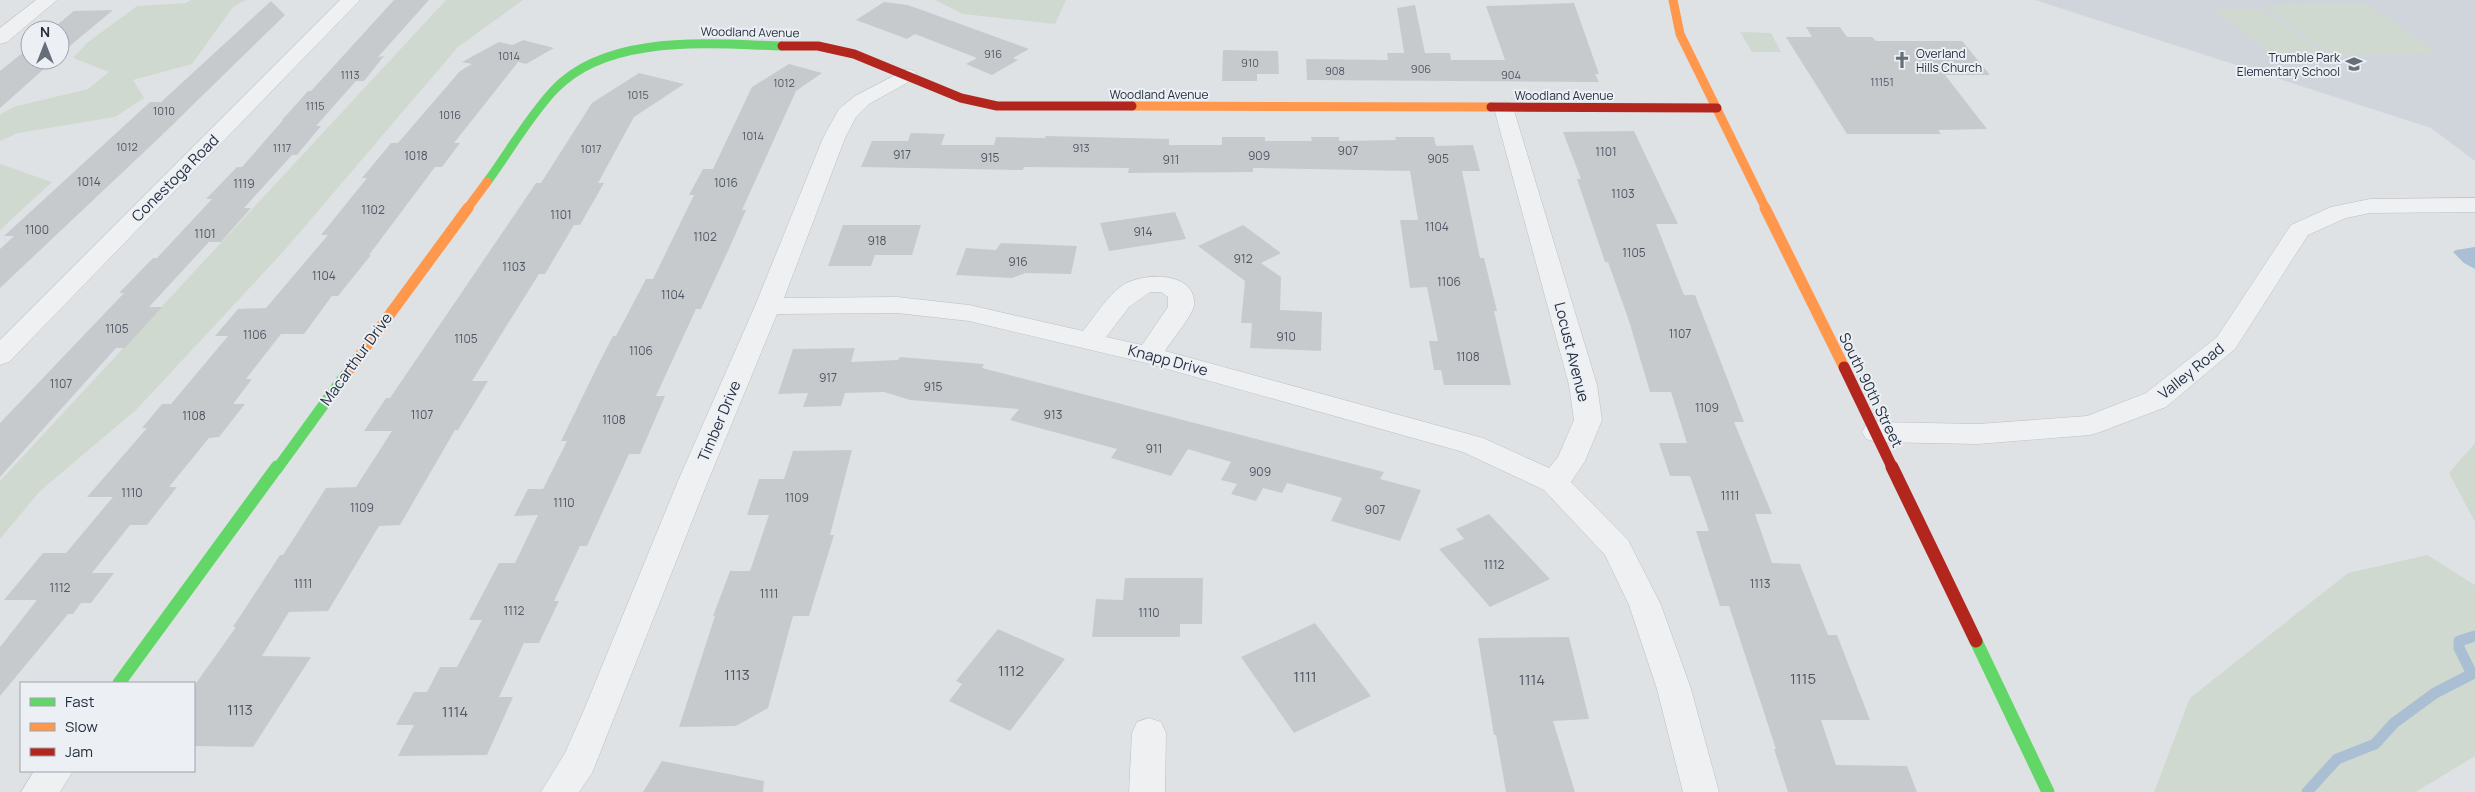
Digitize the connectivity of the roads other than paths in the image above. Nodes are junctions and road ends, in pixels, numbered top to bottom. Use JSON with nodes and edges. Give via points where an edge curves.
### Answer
{"nodes":[{"id":1,"x":48,"y":0,"type":"edge"},
{"id":2,"x":351,"y":0,"type":"edge"},
{"id":3,"x":1674,"y":0,"type":"edge"},
{"id":4,"x":0,"y":38,"type":"edge"},
{"id":5,"x":612,"y":56,"type":"joint"},
{"id":6,"x":908,"y":75,"type":"junction"},
{"id":7,"x":1505,"y":108,"type":"junction"},
{"id":8,"x":1717,"y":108,"type":"junction"},
{"id":9,"x":2475,"y":205,"type":"edge"},
{"id":10,"x":768,"y":306,"type":"junction"},
{"id":11,"x":1090,"y":340,"type":"junction"},
{"id":12,"x":1149,"y":355,"type":"junction"},
{"id":13,"x":0,"y":356,"type":"edge"},
{"id":14,"x":1876,"y":432,"type":"junction"},
{"id":15,"x":1554,"y":483,"type":"junction"},
{"id":16,"x":120,"y":682,"type":"edge"},
{"id":17,"x":1149,"y":733,"type":"dead end"},
{"id":18,"x":54,"y":772,"type":"edge"},
{"id":19,"x":39,"y":792,"type":"edge"},
{"id":20,"x":558,"y":792,"type":"edge"},
{"id":21,"x":1147,"y":792,"type":"edge"},
{"id":22,"x":1701,"y":792,"type":"edge"},
{"id":23,"x":2048,"y":792,"type":"edge"}],
"edges":[{"from":1,"to":4,"type":"street"},
{"from":2,"to":13,"type":"street","name":"Conestoga Road"},
{"from":3,"to":8,"type":"street","name":"South 90th Street","via":[[1680,34]]},
{"from":5,"to":6,"type":"street","name":"Woodland Avenue","via":[[650,47],[687,45],[818,46],[854,54]]},
{"from":5,"to":16,"type":"street","name":"Macarthur Drive","via":[[581,69],[556,88]]},
{"from":6,"to":7,"type":"street","name":"Woodland Avenue","via":[[961,98],[997,106]]},
{"from":6,"to":10,"type":"street","name":"Timber Drive","via":[[862,100],[847,114],[834,138]]},
{"from":7,"to":8,"type":"street","name":"Woodland Avenue"},
{"from":7,"to":15,"type":"street","name":"Locust Avenue","via":[[1583,385],[1588,420],[1571,461]]},
{"from":8,"to":14,"type":"street","name":"South 90th Street"},
{"from":9,"to":14,"type":"street","name":"Valley Road","via":[[2370,206],[2338,212],[2299,230],[2226,343],[2156,400],[2090,425],[1978,434]]},
{"from":10,"to":11,"type":"street","name":"Knapp Drive","via":[[897,305],[969,313]]},
{"from":10,"to":20,"type":"street","name":"Timber Drive","via":[[579,762]]},
{"from":11,"to":12,"type":"street","name":"Knapp Drive"},
{"from":11,"to":12,"type":"street","via":[[1120,301],[1133,290],[1146,284],[1168,284],[1180,295],[1181,307]]},
{"from":12,"to":15,"type":"street","name":"Knapp Drive","via":[[1473,445]]},
{"from":14,"to":23,"type":"street","name":"South 90th Street"},
{"from":15,"to":22,"type":"street","via":[[1616,548],[1644,605],[1674,689]]},
{"from":17,"to":21,"type":"street"},
{"from":18,"to":19,"type":"street"}]}
